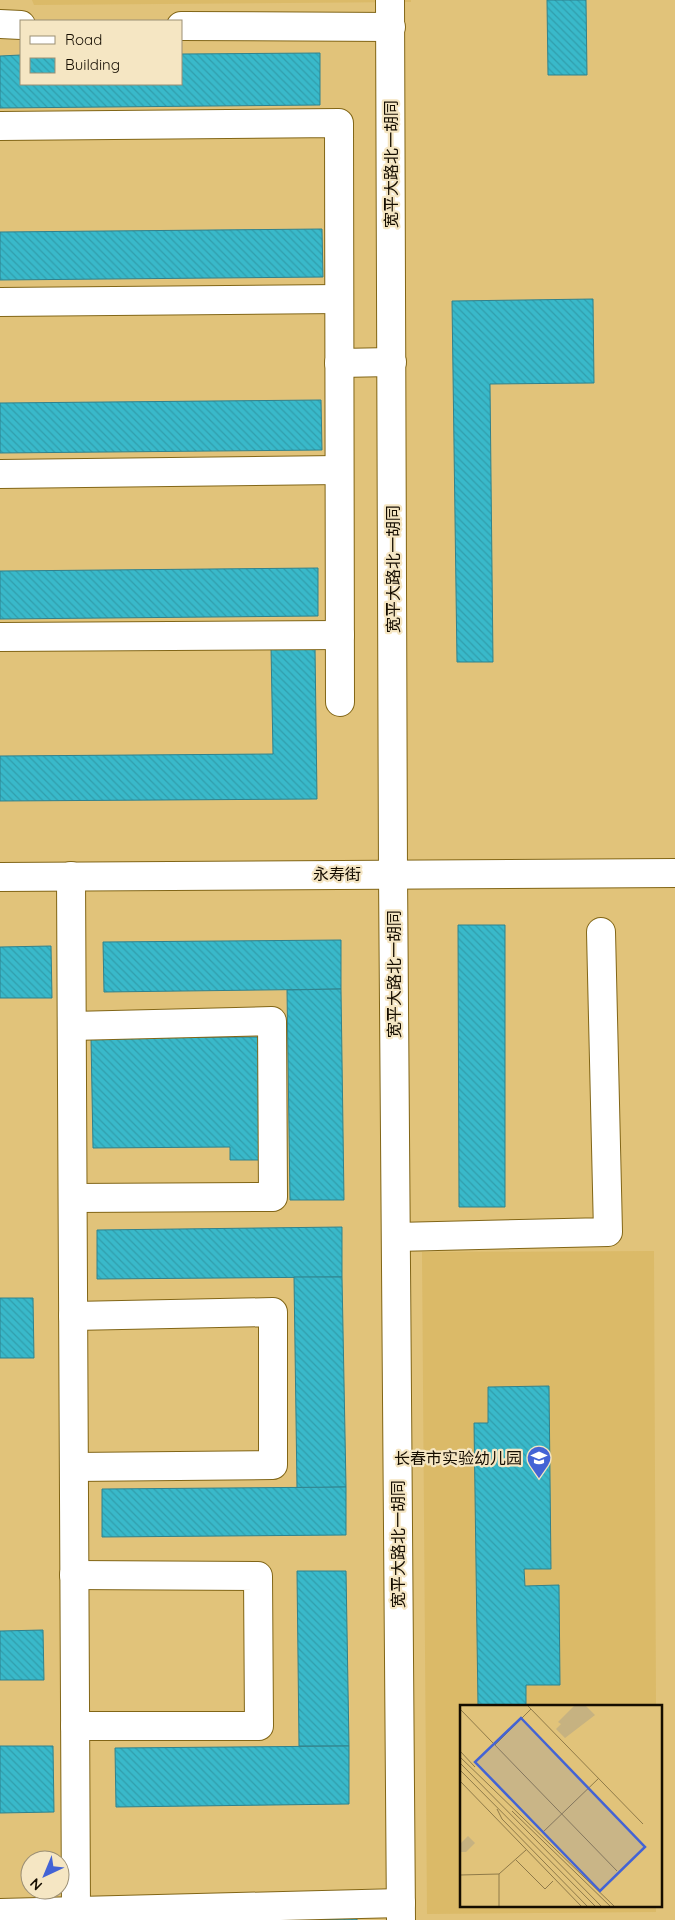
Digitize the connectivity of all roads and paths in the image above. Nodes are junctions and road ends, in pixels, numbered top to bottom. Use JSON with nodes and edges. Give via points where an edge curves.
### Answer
{"nodes":[{"id":1,"x":390,"y":0,"type":"edge"},
{"id":2,"x":0,"y":24,"type":"edge"},
{"id":3,"x":20,"y":24,"type":"edge"},
{"id":4,"x":182,"y":26,"type":"edge"},
{"id":5,"x":391,"y":27,"type":"junction"},
{"id":6,"x":0,"y":126,"type":"edge"},
{"id":7,"x":339,"y":299,"type":"junction"},
{"id":8,"x":0,"y":302,"type":"edge"},
{"id":9,"x":392,"y":362,"type":"junction"},
{"id":10,"x":339,"y":363,"type":"junction"},
{"id":11,"x":340,"y":470,"type":"junction"},
{"id":12,"x":0,"y":474,"type":"edge"},
{"id":13,"x":340,"y":635,"type":"junction"},
{"id":14,"x":0,"y":637,"type":"edge"},
{"id":15,"x":340,"y":702,"type":"dead end"},
{"id":16,"x":393,"y":874,"type":"junction"},
{"id":17,"x":675,"y":874,"type":"edge"},
{"id":18,"x":0,"y":876,"type":"edge"},
{"id":19,"x":71,"y":876,"type":"junction"},
{"id":20,"x":602,"y":932,"type":"dead end"},
{"id":21,"x":72,"y":1026,"type":"junction"},
{"id":22,"x":73,"y":1198,"type":"junction"},
{"id":23,"x":396,"y":1237,"type":"junction"},
{"id":24,"x":73,"y":1316,"type":"junction"},
{"id":25,"x":74,"y":1467,"type":"junction"},
{"id":26,"x":74,"y":1575,"type":"junction"},
{"id":27,"x":75,"y":1726,"type":"junction"},
{"id":28,"x":76,"y":1911,"type":"junction"},
{"id":29,"x":401,"y":1911,"type":"edge"},
{"id":30,"x":0,"y":1913,"type":"edge"}],
"edges":[{"from":1,"to":5,"type":"street","name":"宽平大路北一胡同"},
{"from":2,"to":3,"type":"street"},
{"from":4,"to":5,"type":"street"},
{"from":5,"to":9,"type":"street","name":"宽平大路北一胡同"},
{"from":6,"to":7,"type":"street","via":[[339,122]]},
{"from":7,"to":8,"type":"street"},
{"from":7,"to":10,"type":"street"},
{"from":9,"to":10,"type":"street"},
{"from":9,"to":16,"type":"street","name":"宽平大路北一胡同"},
{"from":10,"to":11,"type":"street"},
{"from":11,"to":12,"type":"street"},
{"from":11,"to":13,"type":"street"},
{"from":13,"to":14,"type":"street"},
{"from":13,"to":15,"type":"street"},
{"from":16,"to":17,"type":"street","name":"永寿街"},
{"from":16,"to":19,"type":"street","name":"永寿街"},
{"from":16,"to":23,"type":"street","name":"宽平大路北一胡同"},
{"from":18,"to":19,"type":"street","name":"永寿街"},
{"from":19,"to":21,"type":"street"},
{"from":20,"to":23,"type":"street","via":[[608,1232]]},
{"from":21,"to":22,"type":"street"},
{"from":21,"to":22,"type":"street","via":[[272,1021],[273,1197]]},
{"from":22,"to":24,"type":"street"},
{"from":23,"to":29,"type":"street","name":"宽平大路北一胡同"},
{"from":24,"to":25,"type":"street"},
{"from":24,"to":25,"type":"street","via":[[272,1312],[274,1466]]},
{"from":25,"to":26,"type":"street"},
{"from":26,"to":27,"type":"street"},
{"from":26,"to":27,"type":"street","via":[[258,1576],[259,1726]]},
{"from":27,"to":28,"type":"street"},
{"from":28,"to":29,"type":"street"},
{"from":28,"to":30,"type":"street"}]}
